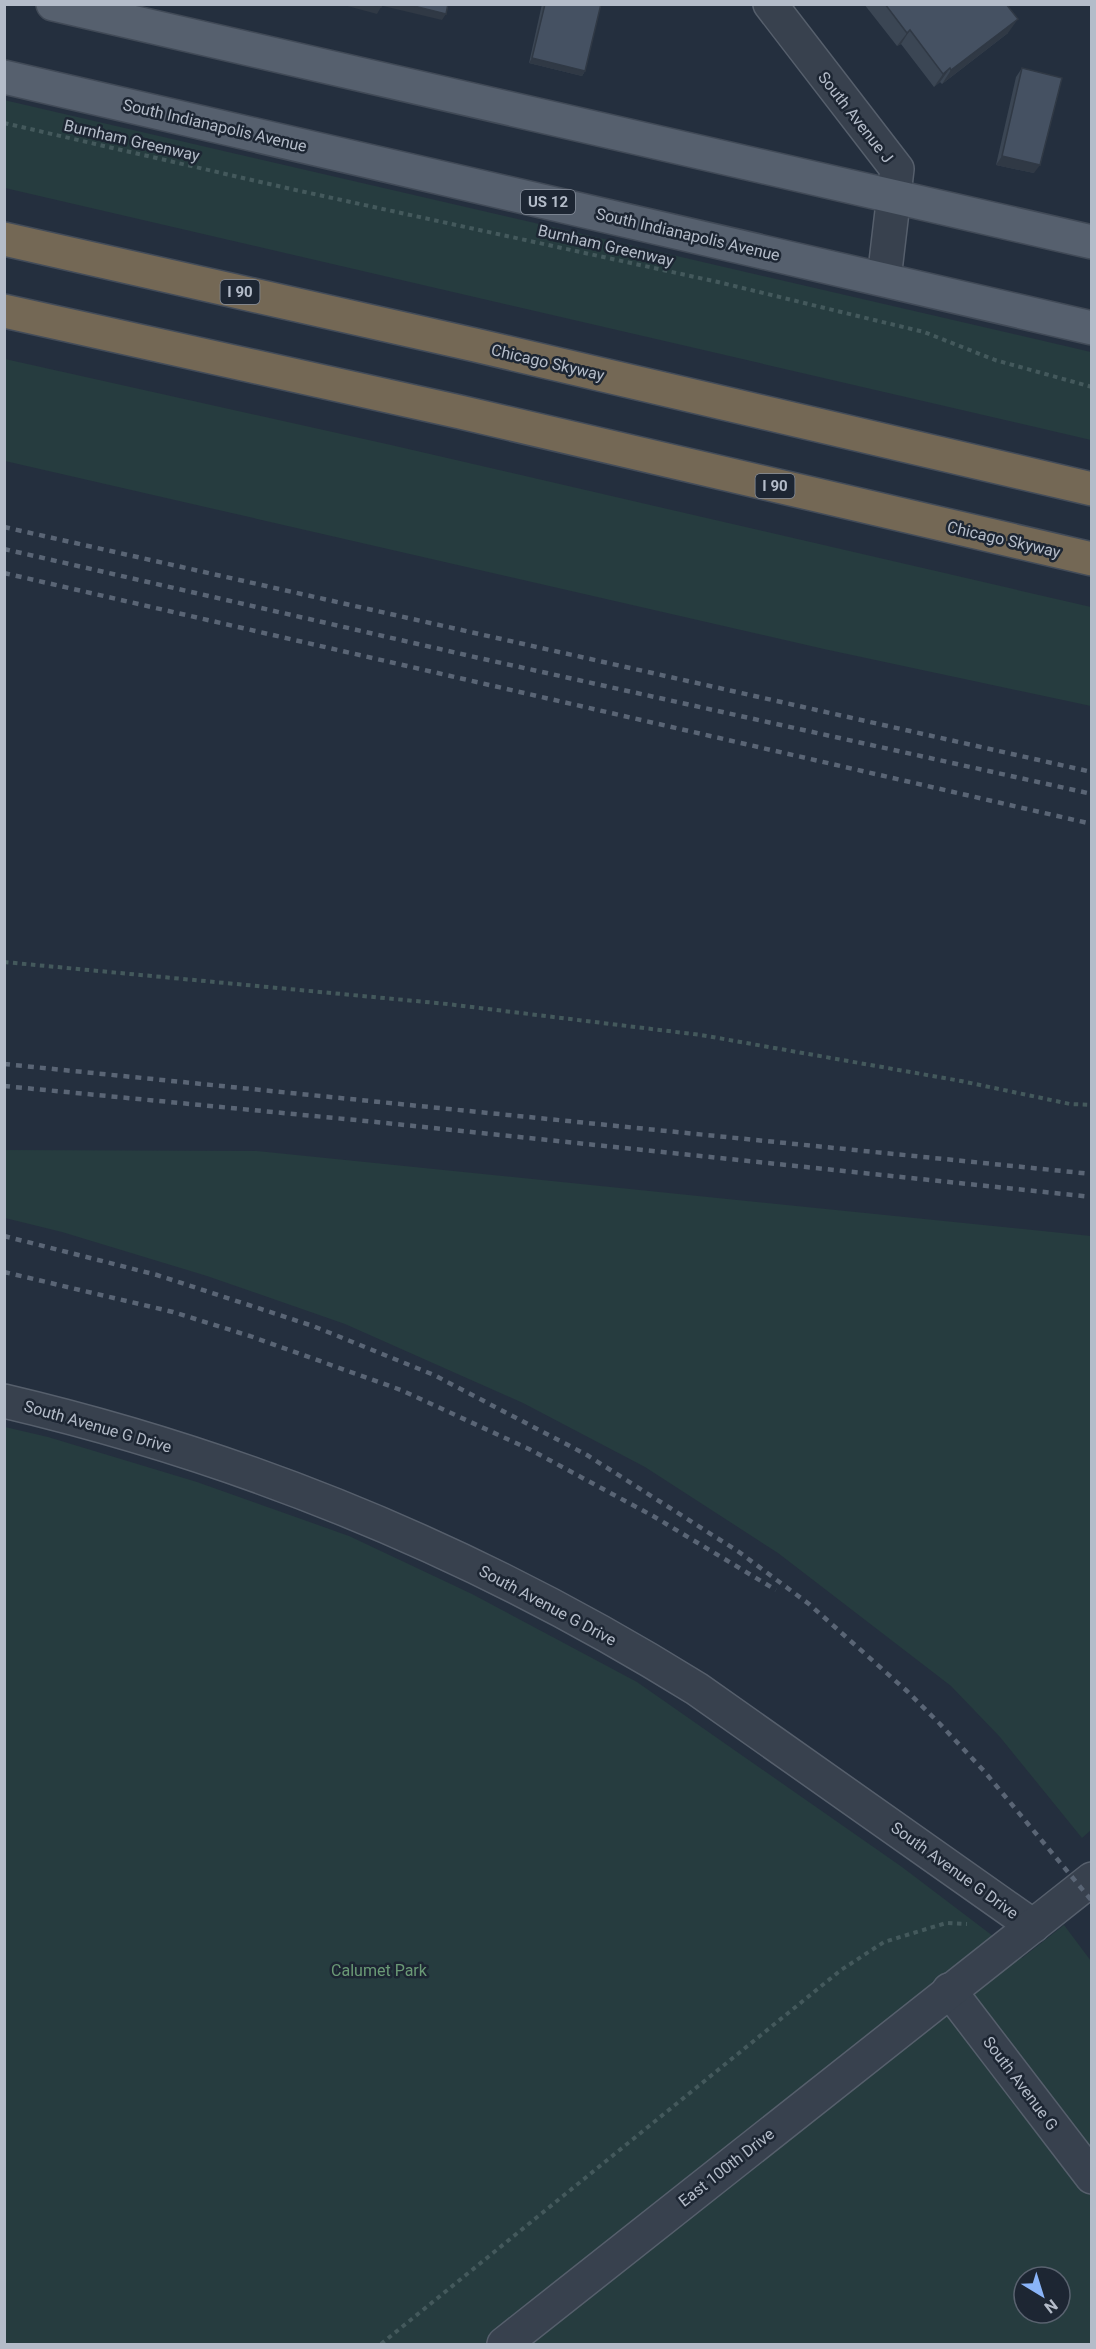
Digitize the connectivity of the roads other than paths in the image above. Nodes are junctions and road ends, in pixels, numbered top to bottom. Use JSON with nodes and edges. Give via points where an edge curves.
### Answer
{"nodes":[{"id":1,"x":53,"y":4,"type":"edge"},
{"id":2,"x":770,"y":4,"type":"edge"},
{"id":3,"x":4,"y":77,"type":"edge"},
{"id":4,"x":894,"y":196,"type":"junction"},
{"id":5,"x":4,"y":239,"type":"edge"},
{"id":6,"x":1092,"y":242,"type":"edge"},
{"id":7,"x":884,"y":279,"type":"junction"},
{"id":8,"x":4,"y":310,"type":"edge"},
{"id":9,"x":1092,"y":328,"type":"edge"},
{"id":10,"x":1092,"y":489,"type":"edge"},
{"id":11,"x":1092,"y":559,"type":"edge"},
{"id":12,"x":4,"y":1401,"type":"edge"},
{"id":13,"x":1092,"y":1879,"type":"edge"},
{"id":14,"x":1033,"y":1926,"type":"junction"},
{"id":15,"x":950,"y":1990,"type":"junction"},
{"id":16,"x":1092,"y":2177,"type":"edge"},
{"id":17,"x":504,"y":2344,"type":"edge"}],
"edges":[{"from":1,"to":4,"type":"main road"},
{"from":2,"to":4,"type":"street","name":"South Avenue J","via":[[897,169]]},
{"from":3,"to":7,"type":"main road","name":"South Indianapolis Avenue","number":"US 12"},
{"from":4,"to":6,"type":"main road"},
{"from":4,"to":7,"type":"street","name":"South Avenue J"},
{"from":5,"to":10,"type":"highway","name":"Chicago Skyway","number":"I 90"},
{"from":7,"to":9,"type":"main road","name":"South Indianapolis Avenue","number":"US 12"},
{"from":8,"to":11,"type":"highway","name":"Chicago Skyway","number":"I 90"},
{"from":12,"to":14,"type":"street","name":"South Avenue G Drive","via":[[81,1419],[253,1472],[476,1566],[698,1689]]},
{"from":13,"to":14,"type":"street","name":"East 100th Drive"},
{"from":14,"to":15,"type":"street","name":"East 100th Drive"},
{"from":15,"to":16,"type":"street","name":"South Avenue G"},
{"from":15,"to":17,"type":"street","name":"East 100th Drive"}]}
